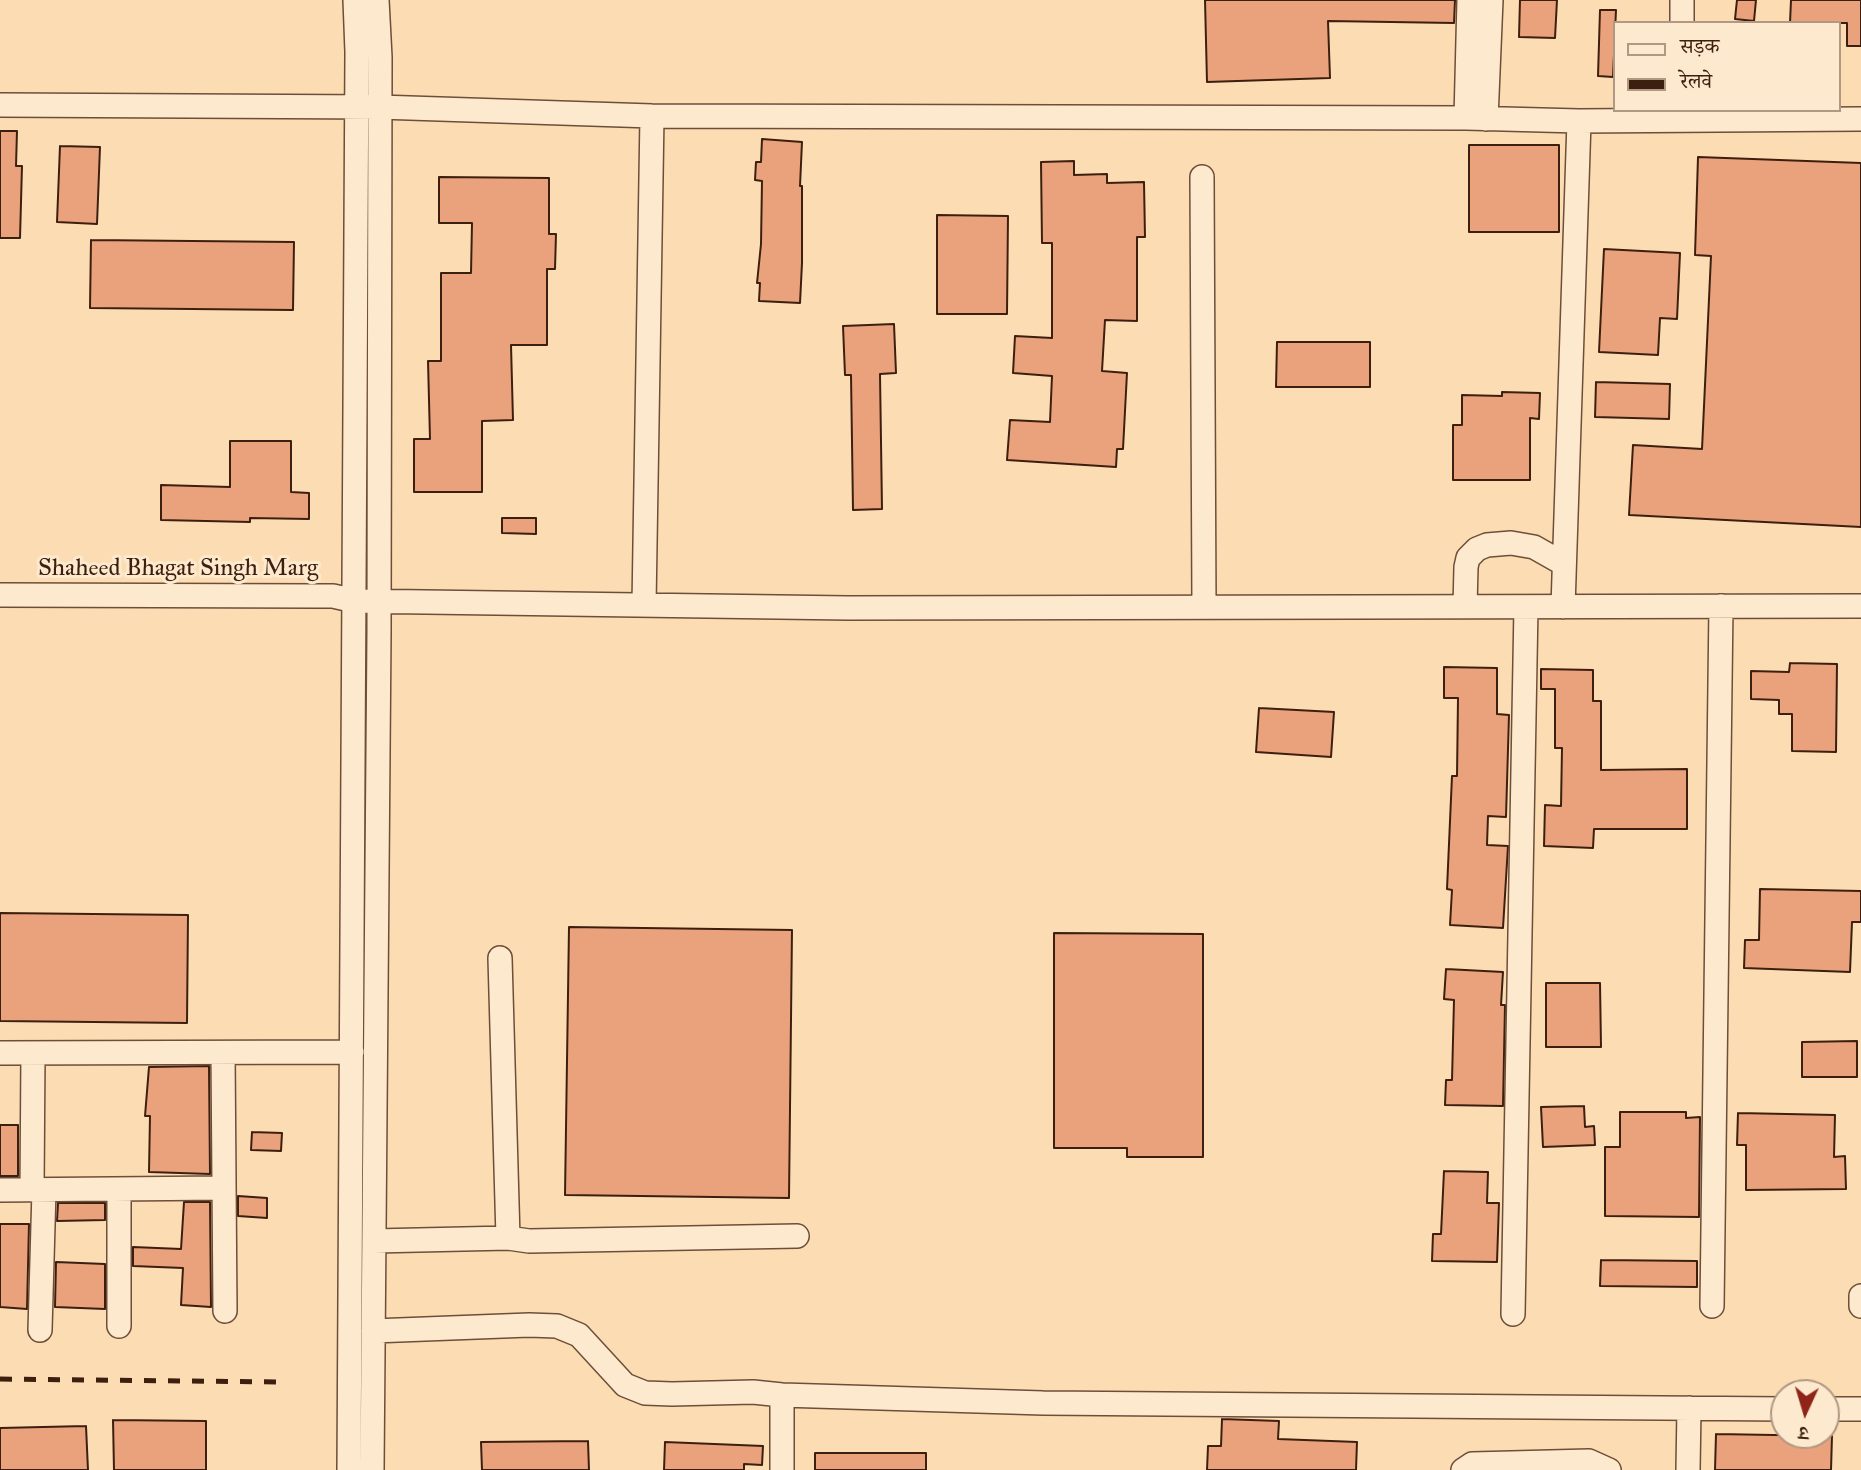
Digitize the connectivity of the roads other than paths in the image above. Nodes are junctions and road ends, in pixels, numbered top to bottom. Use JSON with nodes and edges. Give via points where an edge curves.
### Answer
{"nodes":[{"id":1,"x":355,"y":0,"type":"edge"},
{"id":2,"x":377,"y":0,"type":"edge"},
{"id":3,"x":1469,"y":0,"type":"edge"},
{"id":4,"x":1491,"y":0,"type":"edge"},
{"id":5,"x":1682,"y":0,"type":"edge"},
{"id":6,"x":1682,"y":21,"type":"edge"},
{"id":7,"x":0,"y":105,"type":"edge"},
{"id":8,"x":368,"y":107,"type":"junction"},
{"id":9,"x":1681,"y":115,"type":"edge"},
{"id":10,"x":652,"y":116,"type":"junction"},
{"id":11,"x":1476,"y":118,"type":"junction"},
{"id":12,"x":1861,"y":119,"type":"edge"},
{"id":13,"x":1579,"y":121,"type":"junction"},
{"id":14,"x":1202,"y":177,"type":"dead end"},
{"id":15,"x":1564,"y":564,"type":"junction"},
{"id":16,"x":0,"y":595,"type":"edge"},
{"id":17,"x":378,"y":600,"type":"junction"},
{"id":18,"x":355,"y":601,"type":"junction"},
{"id":19,"x":644,"y":605,"type":"junction"},
{"id":20,"x":1721,"y":606,"type":"junction"},
{"id":21,"x":1861,"y":606,"type":"edge"},
{"id":22,"x":1203,"y":607,"type":"junction"},
{"id":23,"x":1465,"y":607,"type":"junction"},
{"id":24,"x":1526,"y":607,"type":"junction"},
{"id":25,"x":1563,"y":607,"type":"junction"},
{"id":26,"x":500,"y":958,"type":"dead end"},
{"id":27,"x":352,"y":1052,"type":"junction"},
{"id":28,"x":0,"y":1053,"type":"edge"},
{"id":29,"x":33,"y":1053,"type":"junction"},
{"id":30,"x":223,"y":1053,"type":"junction"},
{"id":31,"x":224,"y":1188,"type":"junction"},
{"id":32,"x":118,"y":1189,"type":"junction"},
{"id":33,"x":0,"y":1190,"type":"edge"},
{"id":34,"x":38,"y":1190,"type":"junction"},
{"id":35,"x":797,"y":1236,"type":"dead end"},
{"id":36,"x":508,"y":1238,"type":"junction"},
{"id":37,"x":374,"y":1241,"type":"junction"},
{"id":38,"x":1861,"y":1296,"type":"edge"},
{"id":39,"x":1712,"y":1306,"type":"dead end"},
{"id":40,"x":1861,"y":1306,"type":"edge"},
{"id":41,"x":225,"y":1311,"type":"dead end"},
{"id":42,"x":1513,"y":1314,"type":"dead end"},
{"id":43,"x":119,"y":1326,"type":"dead end"},
{"id":44,"x":40,"y":1330,"type":"dead end"},
{"id":45,"x":373,"y":1331,"type":"junction"},
{"id":46,"x":782,"y":1395,"type":"junction"},
{"id":47,"x":1689,"y":1408,"type":"junction"},
{"id":48,"x":1770,"y":1409,"type":"edge"},
{"id":49,"x":349,"y":1470,"type":"edge"},
{"id":50,"x":372,"y":1470,"type":"edge"},
{"id":51,"x":782,"y":1470,"type":"edge"},
{"id":52,"x":1463,"y":1470,"type":"edge"},
{"id":53,"x":1609,"y":1470,"type":"edge"},
{"id":54,"x":1688,"y":1470,"type":"edge"}],
"edges":[{"from":1,"to":8,"type":"street"},
{"from":2,"to":8,"type":"street"},
{"from":3,"to":11,"type":"street"},
{"from":4,"to":11,"type":"street"},
{"from":5,"to":6,"type":"street"},
{"from":7,"to":8,"type":"street"},
{"from":8,"to":10,"type":"street"},
{"from":8,"to":17,"type":"street"},
{"from":8,"to":18,"type":"street"},
{"from":9,"to":12,"type":"street"},
{"from":9,"to":13,"type":"street"},
{"from":10,"to":11,"type":"street"},
{"from":10,"to":19,"type":"street"},
{"from":11,"to":13,"type":"street"},
{"from":13,"to":15,"type":"street"},
{"from":14,"to":22,"type":"street"},
{"from":15,"to":23,"type":"street","via":[[1534,547],[1511,543],[1477,549],[1466,567]]},
{"from":15,"to":25,"type":"street"},
{"from":16,"to":18,"type":"street","name":"Shaheed Bhagat Singh Marg","via":[[333,596]]},
{"from":17,"to":18,"type":"street","name":"Shaheed Bhagat Singh Marg"},
{"from":17,"to":19,"type":"street","name":"Shaheed Bhagat Singh Marg"},
{"from":17,"to":37,"type":"street"},
{"from":18,"to":27,"type":"street"},
{"from":19,"to":22,"type":"street","name":"Shaheed Bhagat Singh Marg"},
{"from":20,"to":21,"type":"street","name":"Shaheed Bhagat Singh Marg"},
{"from":20,"to":25,"type":"street","name":"Shaheed Bhagat Singh Marg"},
{"from":20,"to":39,"type":"street"},
{"from":22,"to":23,"type":"street","name":"Shaheed Bhagat Singh Marg"},
{"from":23,"to":24,"type":"street","name":"Shaheed Bhagat Singh Marg"},
{"from":24,"to":25,"type":"street","name":"Shaheed Bhagat Singh Marg"},
{"from":24,"to":42,"type":"street"},
{"from":26,"to":36,"type":"street"},
{"from":27,"to":30,"type":"street"},
{"from":27,"to":49,"type":"street"},
{"from":28,"to":29,"type":"street"},
{"from":29,"to":30,"type":"street"},
{"from":29,"to":34,"type":"street"},
{"from":30,"to":31,"type":"street"},
{"from":31,"to":32,"type":"street"},
{"from":31,"to":41,"type":"street"},
{"from":32,"to":34,"type":"street"},
{"from":32,"to":43,"type":"street"},
{"from":33,"to":34,"type":"street"},
{"from":34,"to":44,"type":"street"},
{"from":35,"to":36,"type":"street"},
{"from":36,"to":37,"type":"street"},
{"from":37,"to":45,"type":"street"},
{"from":38,"to":40,"type":"street"},
{"from":45,"to":46,"type":"street","via":[[557,1326],[579,1335],[625,1385],[645,1393]]},
{"from":45,"to":50,"type":"street"},
{"from":46,"to":47,"type":"street","via":[[1043,1403]]},
{"from":46,"to":51,"type":"street"},
{"from":47,"to":48,"type":"street"},
{"from":47,"to":54,"type":"street"},
{"from":52,"to":53,"type":"street","via":[[1472,1464],[1589,1461]]}]}
